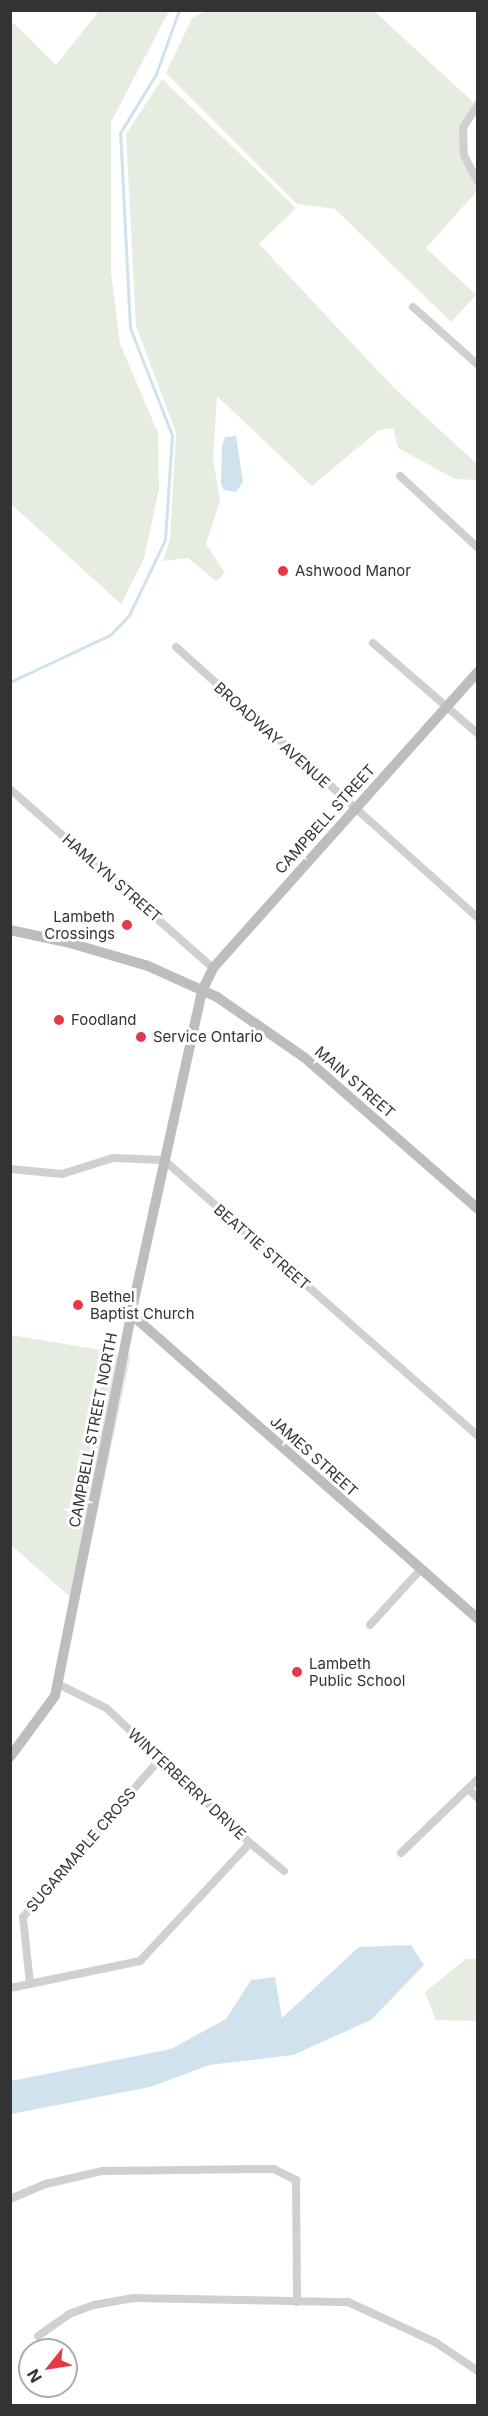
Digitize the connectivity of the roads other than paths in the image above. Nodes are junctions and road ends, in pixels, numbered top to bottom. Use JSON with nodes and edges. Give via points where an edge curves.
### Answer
{"nodes":[{"id":1,"x":477,"y":104,"type":"edge"},
{"id":2,"x":477,"y":182,"type":"edge"},
{"id":3,"x":413,"y":307,"type":"dead end"},
{"id":4,"x":477,"y":365,"type":"edge"},
{"id":5,"x":400,"y":476,"type":"dead end"},
{"id":6,"x":477,"y":548,"type":"edge"},
{"id":7,"x":373,"y":643,"type":"dead end"},
{"id":8,"x":176,"y":647,"type":"dead end"},
{"id":9,"x":477,"y":672,"type":"edge"},
{"id":10,"x":446,"y":706,"type":"junction"},
{"id":11,"x":477,"y":734,"type":"edge"},
{"id":12,"x":10,"y":789,"type":"edge"},
{"id":13,"x":353,"y":808,"type":"junction"},
{"id":14,"x":477,"y":918,"type":"edge"},
{"id":15,"x":10,"y":930,"type":"edge"},
{"id":16,"x":213,"y":968,"type":"junction"},
{"id":17,"x":202,"y":991,"type":"junction"},
{"id":18,"x":164,"y":1160,"type":"junction"},
{"id":19,"x":10,"y":1169,"type":"edge"},
{"id":20,"x":477,"y":1209,"type":"edge"},
{"id":21,"x":131,"y":1314,"type":"junction"},
{"id":22,"x":477,"y":1436,"type":"edge"},
{"id":23,"x":420,"y":1570,"type":"junction"},
{"id":24,"x":477,"y":1619,"type":"edge"},
{"id":25,"x":370,"y":1625,"type":"dead end"},
{"id":26,"x":58,"y":1684,"type":"junction"},
{"id":27,"x":10,"y":1757,"type":"edge"},
{"id":28,"x":160,"y":1759,"type":"junction"},
{"id":29,"x":477,"y":1779,"type":"edge"},
{"id":30,"x":469,"y":1791,"type":"junction"},
{"id":31,"x":477,"y":1798,"type":"edge"},
{"id":32,"x":250,"y":1843,"type":"junction"},
{"id":33,"x":401,"y":1853,"type":"dead end"},
{"id":34,"x":284,"y":1870,"type":"dead end"},
{"id":35,"x":30,"y":1984,"type":"junction"},
{"id":36,"x":10,"y":1988,"type":"edge"},
{"id":37,"x":10,"y":2199,"type":"edge"},
{"id":38,"x":297,"y":2302,"type":"junction"},
{"id":39,"x":38,"y":2336,"type":"dead end"},
{"id":40,"x":477,"y":2371,"type":"edge"}],
"edges":[{"from":1,"to":2,"type":"street","via":[[463,128],[464,154]]},
{"from":3,"to":4,"type":"street"},
{"from":5,"to":6,"type":"street"},
{"from":7,"to":10,"type":"street"},
{"from":8,"to":13,"type":"street","name":"BROADWAY AVENUE"},
{"from":9,"to":10,"type":"street","name":"CAMPBELL STREET"},
{"from":10,"to":11,"type":"street"},
{"from":10,"to":13,"type":"street","name":"CAMPBELL STREET"},
{"from":12,"to":16,"type":"street","name":"HAMLYN STREET"},
{"from":13,"to":14,"type":"street","name":"BROADWAY AVENUE"},
{"from":13,"to":16,"type":"street","name":"CAMPBELL STREET"},
{"from":15,"to":17,"type":"street","name":"MAIN STREET","via":[[148,966]]},
{"from":16,"to":17,"type":"street","name":"CAMPBELL STREET"},
{"from":17,"to":18,"type":"street","name":"CAMPBELL STREET NORTH"},
{"from":17,"to":20,"type":"street","name":"MAIN STREET","via":[[218,997],[305,1058]]},
{"from":18,"to":19,"type":"street","via":[[112,1158],[62,1174]]},
{"from":18,"to":21,"type":"street","name":"CAMPBELL STREET NORTH"},
{"from":18,"to":22,"type":"street","name":"BEATTIE STREET"},
{"from":21,"to":23,"type":"street","name":"JAMES STREET"},
{"from":21,"to":26,"type":"street","name":"CAMPBELL STREET NORTH"},
{"from":23,"to":24,"type":"street","name":"JAMES STREET"},
{"from":23,"to":25,"type":"street"},
{"from":26,"to":27,"type":"street","name":"CAMPBELL STREET NORTH","via":[[50,1704]]},
{"from":26,"to":28,"type":"street","name":"WINTERBERRY DRIVE","via":[[106,1708]]},
{"from":28,"to":32,"type":"street","name":"WINTERBERRY DRIVE"},
{"from":28,"to":35,"type":"street","name":"SUGARMAPLE CROSS","via":[[23,1917]]},
{"from":29,"to":30,"type":"street"},
{"from":30,"to":31,"type":"street"},
{"from":30,"to":33,"type":"street"},
{"from":32,"to":34,"type":"street"},
{"from":32,"to":35,"type":"street","name":"WINTERBERRY DRIVE","via":[[140,1961]]},
{"from":35,"to":36,"type":"street","name":"WINTERBERRY DRIVE"},
{"from":37,"to":38,"type":"street","via":[[46,2184],[102,2171],[274,2169],[296,2180]]},
{"from":38,"to":39,"type":"street","via":[[133,2298],[69,2314]]},
{"from":38,"to":40,"type":"street","via":[[348,2302],[368,2308],[435,2342]]}]}
